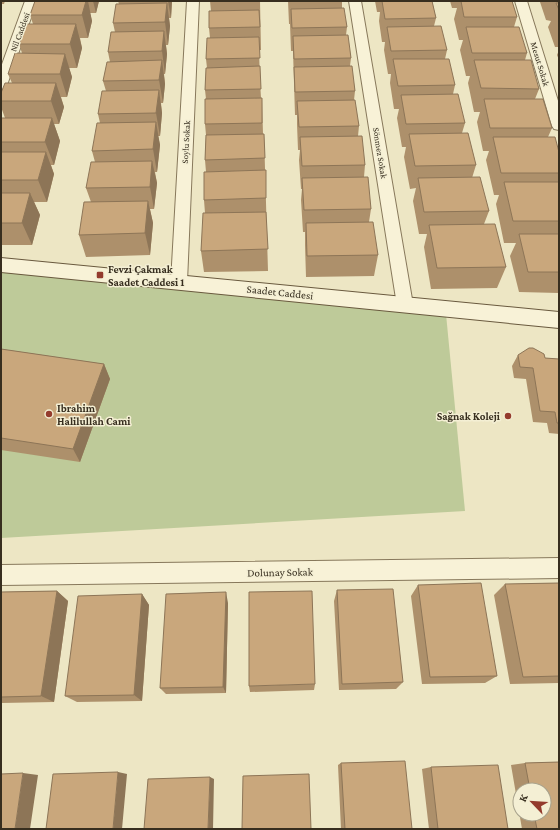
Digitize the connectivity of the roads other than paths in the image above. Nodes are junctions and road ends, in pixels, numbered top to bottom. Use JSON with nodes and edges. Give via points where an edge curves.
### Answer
{"nodes":[{"id":1,"x":31,"y":1,"type":"edge"},
{"id":2,"x":193,"y":1,"type":"edge"},
{"id":3,"x":355,"y":1,"type":"edge"},
{"id":4,"x":521,"y":1,"type":"edge"},
{"id":5,"x":1,"y":85,"type":"edge"},
{"id":6,"x":559,"y":126,"type":"edge"},
{"id":7,"x":1,"y":265,"type":"edge"},
{"id":8,"x":179,"y":282,"type":"junction"},
{"id":9,"x":405,"y":305,"type":"junction"},
{"id":10,"x":559,"y":320,"type":"edge"},
{"id":11,"x":559,"y":568,"type":"edge"},
{"id":12,"x":1,"y":575,"type":"edge"}],
"edges":[{"from":1,"to":5,"type":"street","name":"Nil Caddesi"},
{"from":2,"to":8,"type":"street","name":"Soylu Sokak"},
{"from":3,"to":9,"type":"street","name":"Sönmez Sokak"},
{"from":4,"to":6,"type":"street","name":"Mesut Sokak"},
{"from":7,"to":8,"type":"street","name":"Saadet Caddesi"},
{"from":8,"to":9,"type":"street","name":"Saadet Caddesi"},
{"from":9,"to":10,"type":"street","name":"Saadet Caddesi"},
{"from":11,"to":12,"type":"street","name":"Dolunay Sokak"}]}
